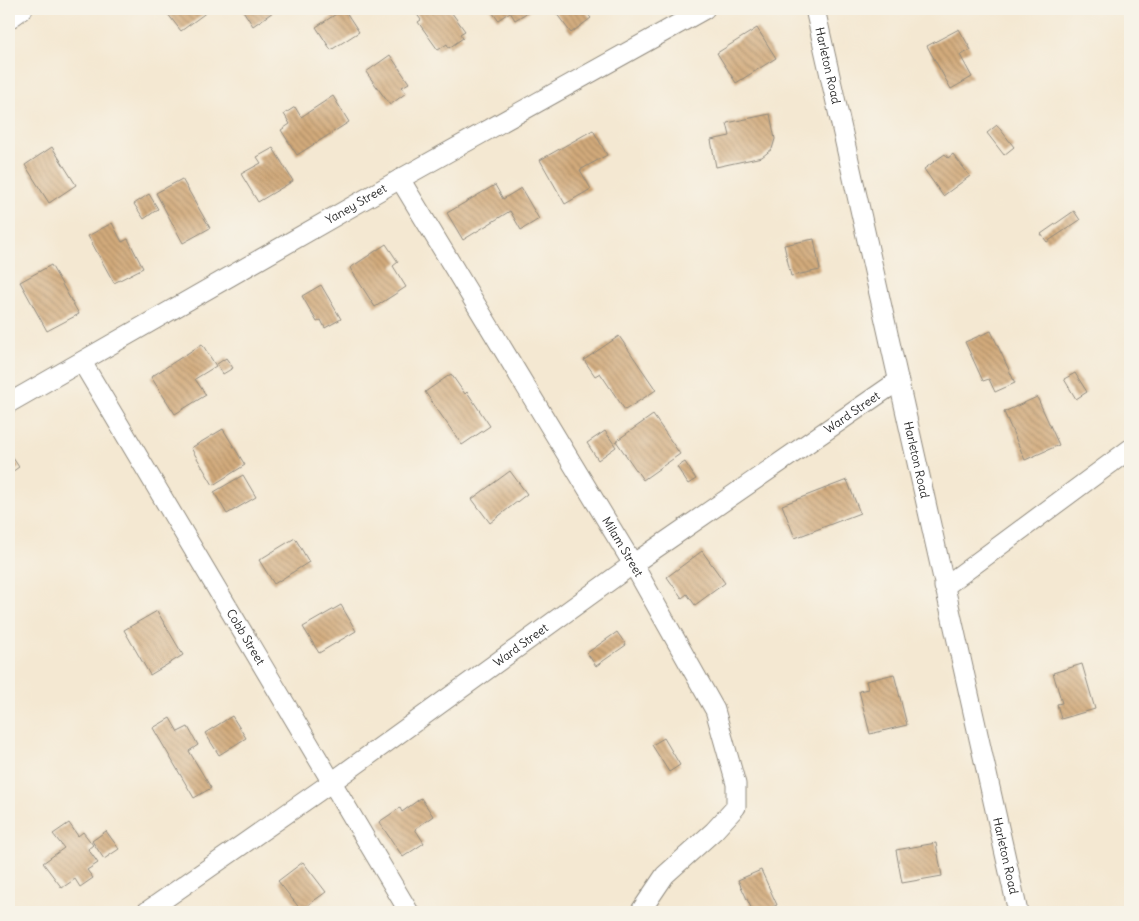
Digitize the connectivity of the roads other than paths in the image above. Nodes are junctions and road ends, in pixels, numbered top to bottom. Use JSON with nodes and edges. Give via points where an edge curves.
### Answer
{"nodes":[{"id":1,"x":23,"y":9,"type":"edge"},
{"id":2,"x":706,"y":9,"type":"edge"},
{"id":3,"x":815,"y":9,"type":"edge"},
{"id":4,"x":9,"y":19,"type":"edge"},
{"id":5,"x":400,"y":179,"type":"junction"},
{"id":6,"x":82,"y":362,"type":"junction"},
{"id":7,"x":898,"y":382,"type":"junction"},
{"id":8,"x":9,"y":403,"type":"edge"},
{"id":9,"x":1130,"y":449,"type":"edge"},
{"id":10,"x":632,"y":564,"type":"junction"},
{"id":11,"x":944,"y":587,"type":"junction"},
{"id":12,"x":332,"y":782,"type":"junction"},
{"id":13,"x":146,"y":912,"type":"edge"},
{"id":14,"x":410,"y":912,"type":"edge"},
{"id":15,"x":640,"y":912,"type":"edge"},
{"id":16,"x":1018,"y":912,"type":"edge"}],
"edges":[{"from":1,"to":4,"type":"street"},
{"from":2,"to":5,"type":"street","name":"Yaney Street"},
{"from":3,"to":7,"type":"street","name":"Harleton Road"},
{"from":5,"to":6,"type":"street","name":"Yaney Street"},
{"from":5,"to":10,"type":"street","name":"Milam Street"},
{"from":6,"to":8,"type":"street","name":"Yaney Street"},
{"from":6,"to":12,"type":"street","name":"Cobb Street"},
{"from":7,"to":10,"type":"street","name":"Ward Street"},
{"from":7,"to":11,"type":"street","name":"Harleton Road"},
{"from":9,"to":11,"type":"street"},
{"from":10,"to":12,"type":"street","name":"Ward Street"},
{"from":10,"to":15,"type":"street","name":"Milam Street","via":[[715,710],[736,784],[736,807],[665,875]]},
{"from":11,"to":16,"type":"street","name":"Harleton Road"},
{"from":12,"to":13,"type":"street","name":"Ward Street"},
{"from":12,"to":14,"type":"street","name":"Cobb Street"}]}
